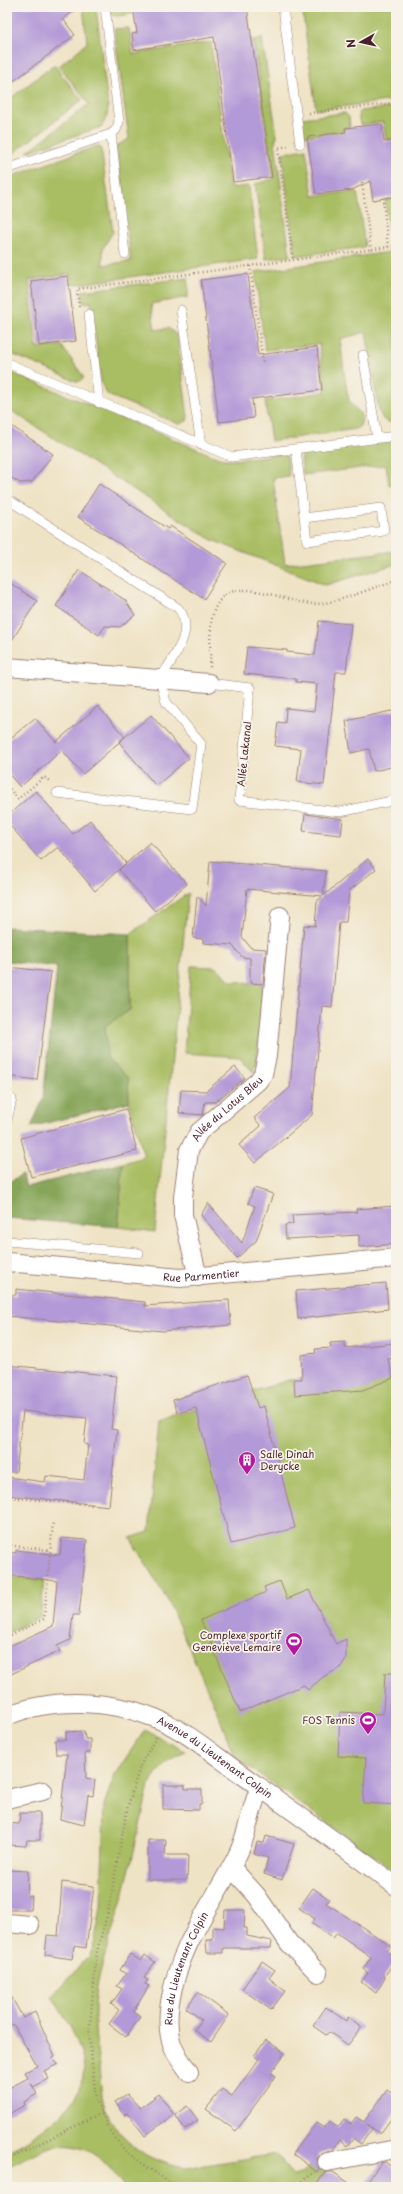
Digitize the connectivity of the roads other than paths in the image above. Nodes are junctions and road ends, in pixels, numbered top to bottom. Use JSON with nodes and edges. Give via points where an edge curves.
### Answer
{"nodes":[{"id":1,"x":105,"y":7,"type":"edge"},
{"id":2,"x":283,"y":7,"type":"edge"},
{"id":3,"x":110,"y":134,"type":"junction"},
{"id":4,"x":300,"y":144,"type":"road end"},
{"id":5,"x":7,"y":169,"type":"edge"},
{"id":6,"x":125,"y":254,"type":"dead end"},
{"id":7,"x":181,"y":310,"type":"dead end"},
{"id":8,"x":89,"y":314,"type":"road end"},
{"id":9,"x":363,"y":355,"type":"dead end"},
{"id":10,"x":7,"y":363,"type":"edge"},
{"id":11,"x":99,"y":403,"type":"junction"},
{"id":12,"x":396,"y":436,"type":"edge"},
{"id":13,"x":377,"y":438,"type":"junction"},
{"id":14,"x":201,"y":445,"type":"junction"},
{"id":15,"x":296,"y":449,"type":"junction"},
{"id":16,"x":7,"y":499,"type":"edge"},
{"id":17,"x":304,"y":518,"type":"junction"},
{"id":18,"x":7,"y":667,"type":"edge"},
{"id":19,"x":160,"y":679,"type":"junction"},
{"id":20,"x":208,"y":683,"type":"joint"},
{"id":21,"x":57,"y":793,"type":"dead end"},
{"id":22,"x":396,"y":800,"type":"edge"},
{"id":23,"x":280,"y":916,"type":"dead end"},
{"id":24,"x":12,"y":1099,"type":"dead end"},
{"id":25,"x":7,"y":1120,"type":"edge"},
{"id":26,"x":7,"y":1241,"type":"edge"},
{"id":27,"x":140,"y":1253,"type":"dead end"},
{"id":28,"x":396,"y":1258,"type":"edge"},
{"id":29,"x":7,"y":1262,"type":"edge"},
{"id":30,"x":198,"y":1277,"type":"junction"},
{"id":31,"x":7,"y":1716,"type":"edge"},
{"id":32,"x":260,"y":1787,"type":"junction"},
{"id":33,"x":43,"y":1791,"type":"dead end"},
{"id":34,"x":7,"y":1799,"type":"edge"},
{"id":35,"x":231,"y":1867,"type":"junction"},
{"id":36,"x":396,"y":1886,"type":"edge"},
{"id":37,"x":7,"y":1922,"type":"edge"},
{"id":38,"x":30,"y":1925,"type":"dead end"},
{"id":39,"x":318,"y":1973,"type":"dead end"},
{"id":40,"x":189,"y":2072,"type":"dead end"},
{"id":41,"x":396,"y":2149,"type":"edge"},
{"id":42,"x":327,"y":2162,"type":"road end"}],
"edges":[{"from":1,"to":3,"type":"lane","via":[[120,122],[116,130]]},
{"from":2,"to":4,"type":"lane"},
{"from":3,"to":5,"type":"lane"},
{"from":3,"to":6,"type":"lane"},
{"from":7,"to":14,"type":"lane"},
{"from":8,"to":11,"type":"lane"},
{"from":9,"to":13,"type":"lane"},
{"from":10,"to":11,"type":"lane"},
{"from":11,"to":14,"type":"lane"},
{"from":12,"to":13,"type":"lane"},
{"from":13,"to":15,"type":"lane"},
{"from":14,"to":15,"type":"lane","via":[[232,457]]},
{"from":15,"to":17,"type":"lane"},
{"from":16,"to":19,"type":"lane","via":[[178,608],[186,623],[182,641]]},
{"from":17,"to":17,"type":"lane","via":[[307,541],[384,531],[381,508]]},
{"from":18,"to":19,"type":"street","name":"Allée Lakanal"},
{"from":19,"to":20,"type":"street","name":"Allée Lakanal"},
{"from":19,"to":21,"type":"lane","via":[[166,702],[201,744],[192,809]]},
{"from":20,"to":22,"type":"lane","name":"Allée Lakanal","via":[[250,688],[239,800],[340,812]]},
{"from":23,"to":30,"type":"street","name":"Allée du Lotus Bleu","via":[[267,1056],[263,1074],[251,1088],[199,1132],[188,1157],[183,1215]]},
{"from":24,"to":25,"type":"lane"},
{"from":26,"to":27,"type":"lane"},
{"from":28,"to":30,"type":"street","name":"Rue Parmentier"},
{"from":29,"to":30,"type":"street","name":"Rue Parmentier","via":[[162,1277]]},
{"from":31,"to":32,"type":"street","name":"Avenue du Lieutenant Colpin","via":[[45,1706],[92,1704],[135,1711],[164,1722]]},
{"from":32,"to":35,"type":"street","name":"Rue du Lieutenant Colpin","via":[[241,1846]]},
{"from":32,"to":36,"type":"street","name":"Avenue du Lieutenant Colpin"},
{"from":33,"to":34,"type":"street"},
{"from":35,"to":39,"type":"street","via":[[257,1896],[286,1939]]},
{"from":35,"to":40,"type":"street","name":"Rue du Lieutenant Colpin","via":[[188,1943],[171,1997],[169,2036],[176,2053]]},
{"from":37,"to":38,"type":"street"},
{"from":41,"to":42,"type":"street"}]}
